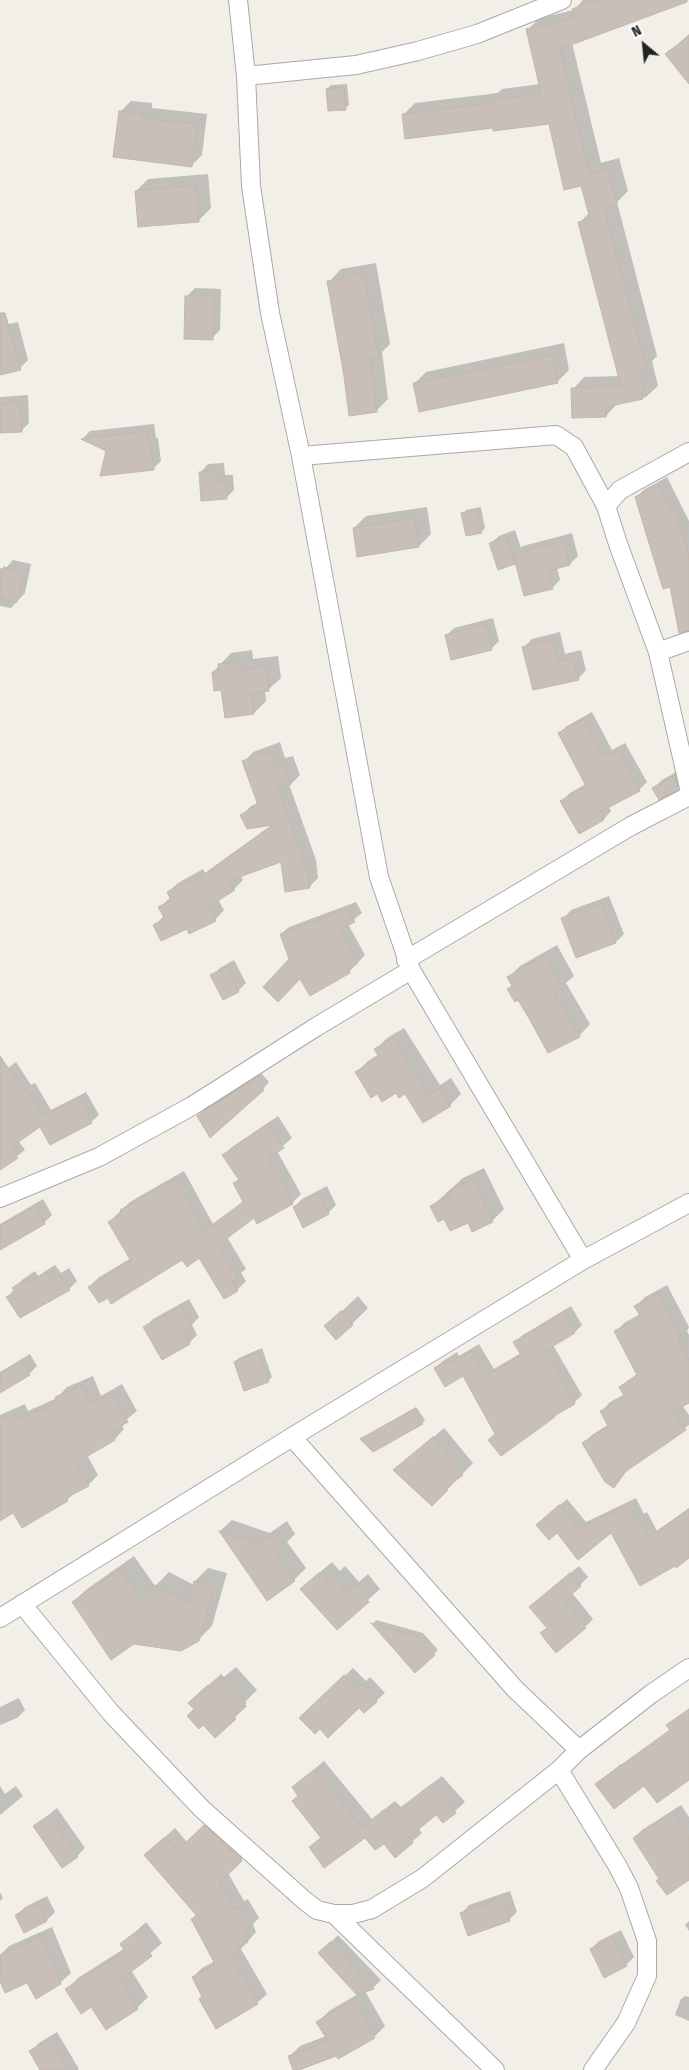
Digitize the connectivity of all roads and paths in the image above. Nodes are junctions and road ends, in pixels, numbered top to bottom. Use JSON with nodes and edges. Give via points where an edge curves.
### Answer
{"nodes":[{"id":1,"x":238,"y":0,"type":"edge"},
{"id":2,"x":562,"y":0,"type":"edge"},
{"id":3,"x":246,"y":76,"type":"junction"},
{"id":4,"x":689,"y":452,"type":"edge"},
{"id":5,"x":302,"y":456,"type":"junction"},
{"id":6,"x":606,"y":506,"type":"junction"},
{"id":7,"x":689,"y":641,"type":"edge"},
{"id":8,"x":658,"y":652,"type":"junction"},
{"id":9,"x":689,"y":788,"type":"edge"},
{"id":10,"x":689,"y":796,"type":"edge"},
{"id":11,"x":408,"y":965,"type":"junction"},
{"id":12,"x":0,"y":1198,"type":"edge"},
{"id":13,"x":689,"y":1203,"type":"edge"},
{"id":14,"x":583,"y":1260,"type":"junction"},
{"id":15,"x":292,"y":1437,"type":"junction"},
{"id":16,"x":22,"y":1604,"type":"junction"},
{"id":17,"x":0,"y":1618,"type":"edge"},
{"id":18,"x":689,"y":1668,"type":"edge"},
{"id":19,"x":579,"y":1750,"type":"junction"},
{"id":20,"x":559,"y":1770,"type":"junction"},
{"id":21,"x":334,"y":1914,"type":"junction"},
{"id":22,"x":495,"y":2070,"type":"edge"},
{"id":23,"x":592,"y":2070,"type":"edge"}],
"edges":[{"from":1,"to":3,"type":"street"},
{"from":2,"to":3,"type":"street","via":[[477,34],[418,51],[356,65]]},
{"from":3,"to":5,"type":"street","via":[[250,186],[270,313]]},
{"from":4,"to":6,"type":"street","via":[[620,490]]},
{"from":5,"to":6,"type":"street","via":[[556,435],[574,447]]},
{"from":5,"to":11,"type":"street","via":[[377,867]]},
{"from":6,"to":8,"type":"street"},
{"from":7,"to":8,"type":"street"},
{"from":8,"to":9,"type":"street"},
{"from":10,"to":11,"type":"street","via":[[631,826]]},
{"from":11,"to":12,"type":"street","via":[[192,1106],[99,1157]]},
{"from":11,"to":14,"type":"street"},
{"from":13,"to":14,"type":"street"},
{"from":14,"to":15,"type":"street"},
{"from":15,"to":16,"type":"street"},
{"from":15,"to":19,"type":"street","via":[[515,1689]]},
{"from":16,"to":17,"type":"street"},
{"from":16,"to":21,"type":"street","via":[[111,1713],[202,1809],[304,1900],[317,1910]]},
{"from":18,"to":19,"type":"street"},
{"from":19,"to":20,"type":"street"},
{"from":20,"to":21,"type":"street","via":[[423,1878],[372,1908],[353,1914]]},
{"from":20,"to":23,"type":"street","via":[[629,1888],[647,1941],[647,1976],[626,2022]]},
{"from":21,"to":22,"type":"street"}]}
